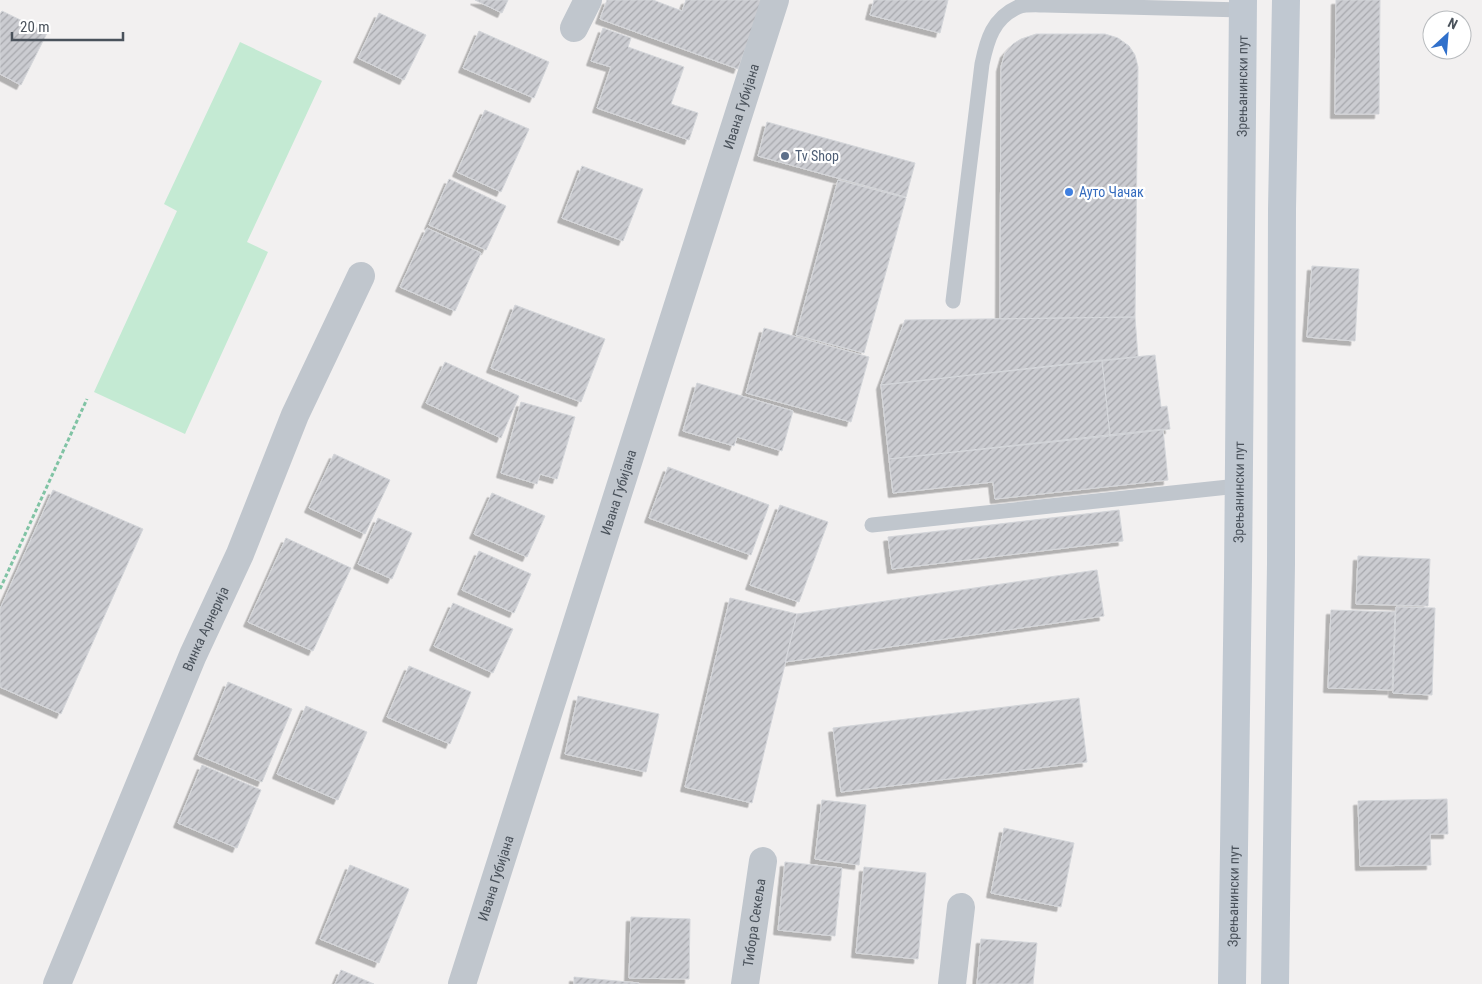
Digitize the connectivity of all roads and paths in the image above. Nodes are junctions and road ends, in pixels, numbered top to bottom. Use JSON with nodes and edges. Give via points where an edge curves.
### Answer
{"nodes":[{"id":1,"x":588,"y":0,"type":"edge"},
{"id":2,"x":775,"y":0,"type":"edge"},
{"id":3,"x":1286,"y":0,"type":"edge"},
{"id":4,"x":1243,"y":5,"type":"edge"},
{"id":5,"x":1011,"y":6,"type":"edge"},
{"id":6,"x":574,"y":28,"type":"dead end"},
{"id":7,"x":361,"y":276,"type":"dead end"},
{"id":8,"x":953,"y":301,"type":"dead end"},
{"id":9,"x":87,"y":399,"type":"dead end"},
{"id":10,"x":1238,"y":486,"type":"junction"},
{"id":11,"x":872,"y":525,"type":"dead end"},
{"id":12,"x":0,"y":589,"type":"edge"},
{"id":13,"x":763,"y":861,"type":"dead end"},
{"id":14,"x":961,"y":907,"type":"dead end"},
{"id":15,"x":57,"y":984,"type":"edge"},
{"id":16,"x":462,"y":984,"type":"edge"},
{"id":17,"x":745,"y":984,"type":"edge"},
{"id":18,"x":952,"y":984,"type":"edge"},
{"id":19,"x":1232,"y":984,"type":"edge"},
{"id":20,"x":1275,"y":984,"type":"edge"}],
"edges":[{"from":1,"to":6,"type":"street"},
{"from":2,"to":16,"type":"street","name":"Ивана Губијана"},
{"from":3,"to":20,"type":"main road"},
{"from":4,"to":5,"type":"lane"},
{"from":4,"to":10,"type":"main road","name":"Зрењанински пут"},
{"from":5,"to":8,"type":"lane","via":[[992,30],[985,47]]},
{"from":7,"to":15,"type":"street","name":"Винка Арнерија","via":[[295,414],[240,554],[193,655]]},
{"from":9,"to":12,"type":"path"},
{"from":10,"to":11,"type":"lane"},
{"from":10,"to":19,"type":"main road","name":"Зрењанински пут"},
{"from":13,"to":17,"type":"street","name":"Тибора Секеља"},
{"from":14,"to":18,"type":"street"}]}
